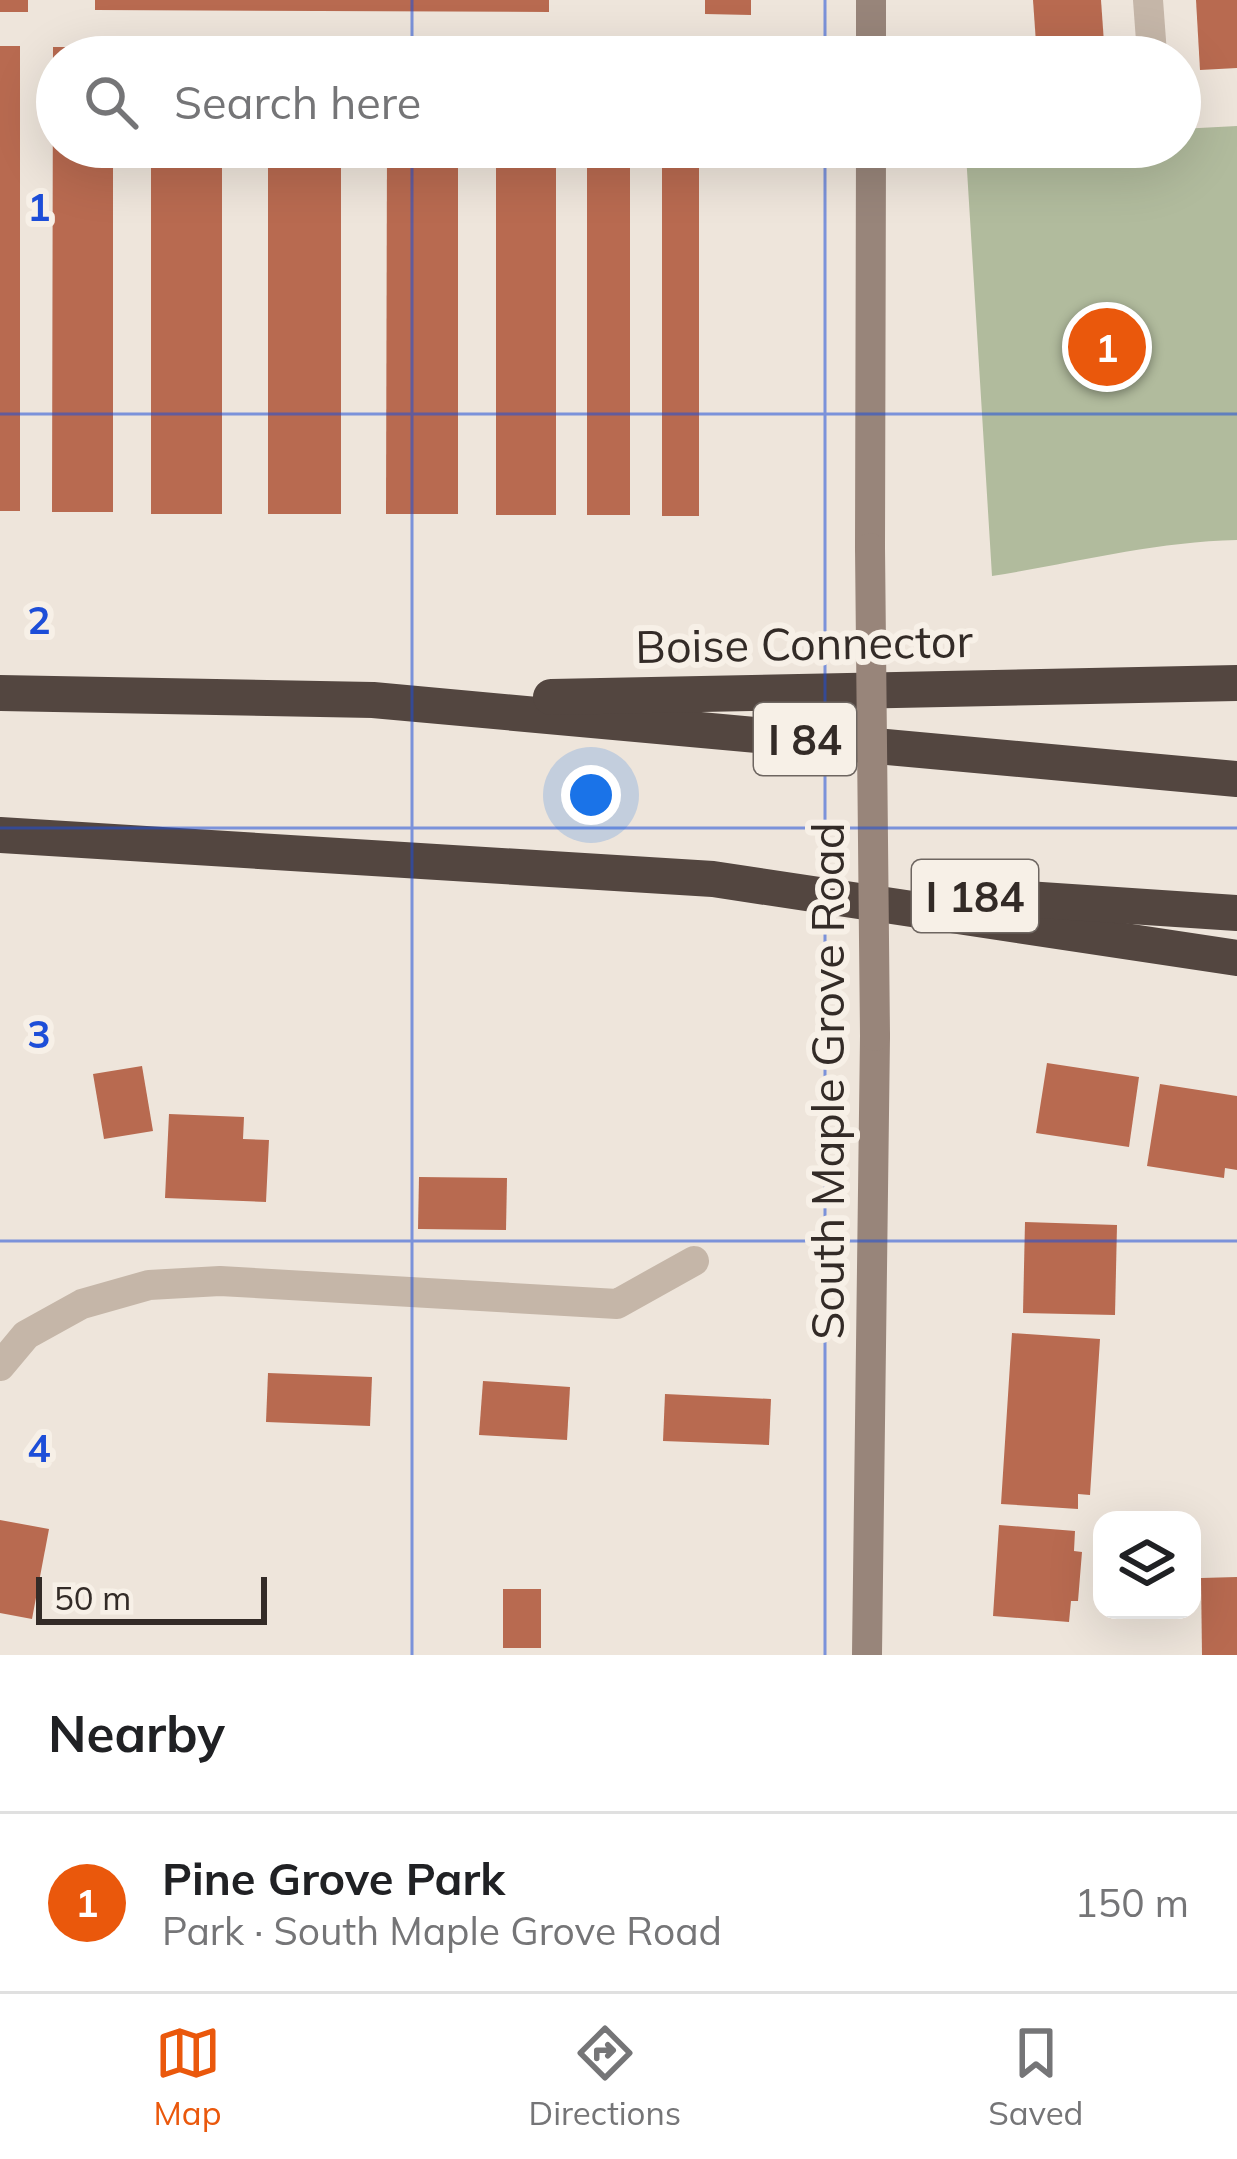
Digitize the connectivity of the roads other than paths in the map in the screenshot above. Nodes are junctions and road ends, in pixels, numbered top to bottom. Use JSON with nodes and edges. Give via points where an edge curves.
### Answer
{"nodes":[{"id":1,"x":872,"y":0,"type":"edge"},
{"id":2,"x":1148,"y":0,"type":"edge"},
{"id":3,"x":871,"y":36,"type":"edge"},
{"id":4,"x":1151,"y":36,"type":"edge"},
{"id":5,"x":871,"y":168,"type":"edge"},
{"id":6,"x":1237,"y":679,"type":"edge"},
{"id":7,"x":0,"y":693,"type":"edge"},
{"id":8,"x":373,"y":700,"type":"junction"},
{"id":9,"x":1237,"y":779,"type":"edge"},
{"id":10,"x":0,"y":835,"type":"edge"},
{"id":11,"x":713,"y":879,"type":"junction"},
{"id":12,"x":1237,"y":914,"type":"edge"},
{"id":13,"x":1237,"y":958,"type":"edge"},
{"id":14,"x":694,"y":1261,"type":"dead end"},
{"id":15,"x":0,"y":1366,"type":"edge"},
{"id":16,"x":867,"y":1655,"type":"edge"}],
"edges":[{"from":1,"to":3,"type":"main road"},
{"from":2,"to":4,"type":"street"},
{"from":5,"to":16,"type":"main road","name":"South Maple Grove Road","bridge":true,"via":[[875,1036]]},
{"from":6,"to":8,"type":"highway","name":"Boise Connector"},
{"from":7,"to":8,"type":"highway","number":"I 84"},
{"from":8,"to":9,"type":"highway","number":"I 84"},
{"from":10,"to":11,"type":"highway"},
{"from":11,"to":12,"type":"highway","number":"I 184"},
{"from":11,"to":13,"type":"highway"},
{"from":14,"to":15,"type":"street","via":[[617,1304],[220,1281],[149,1285],[82,1304],[26,1335]]}]}
